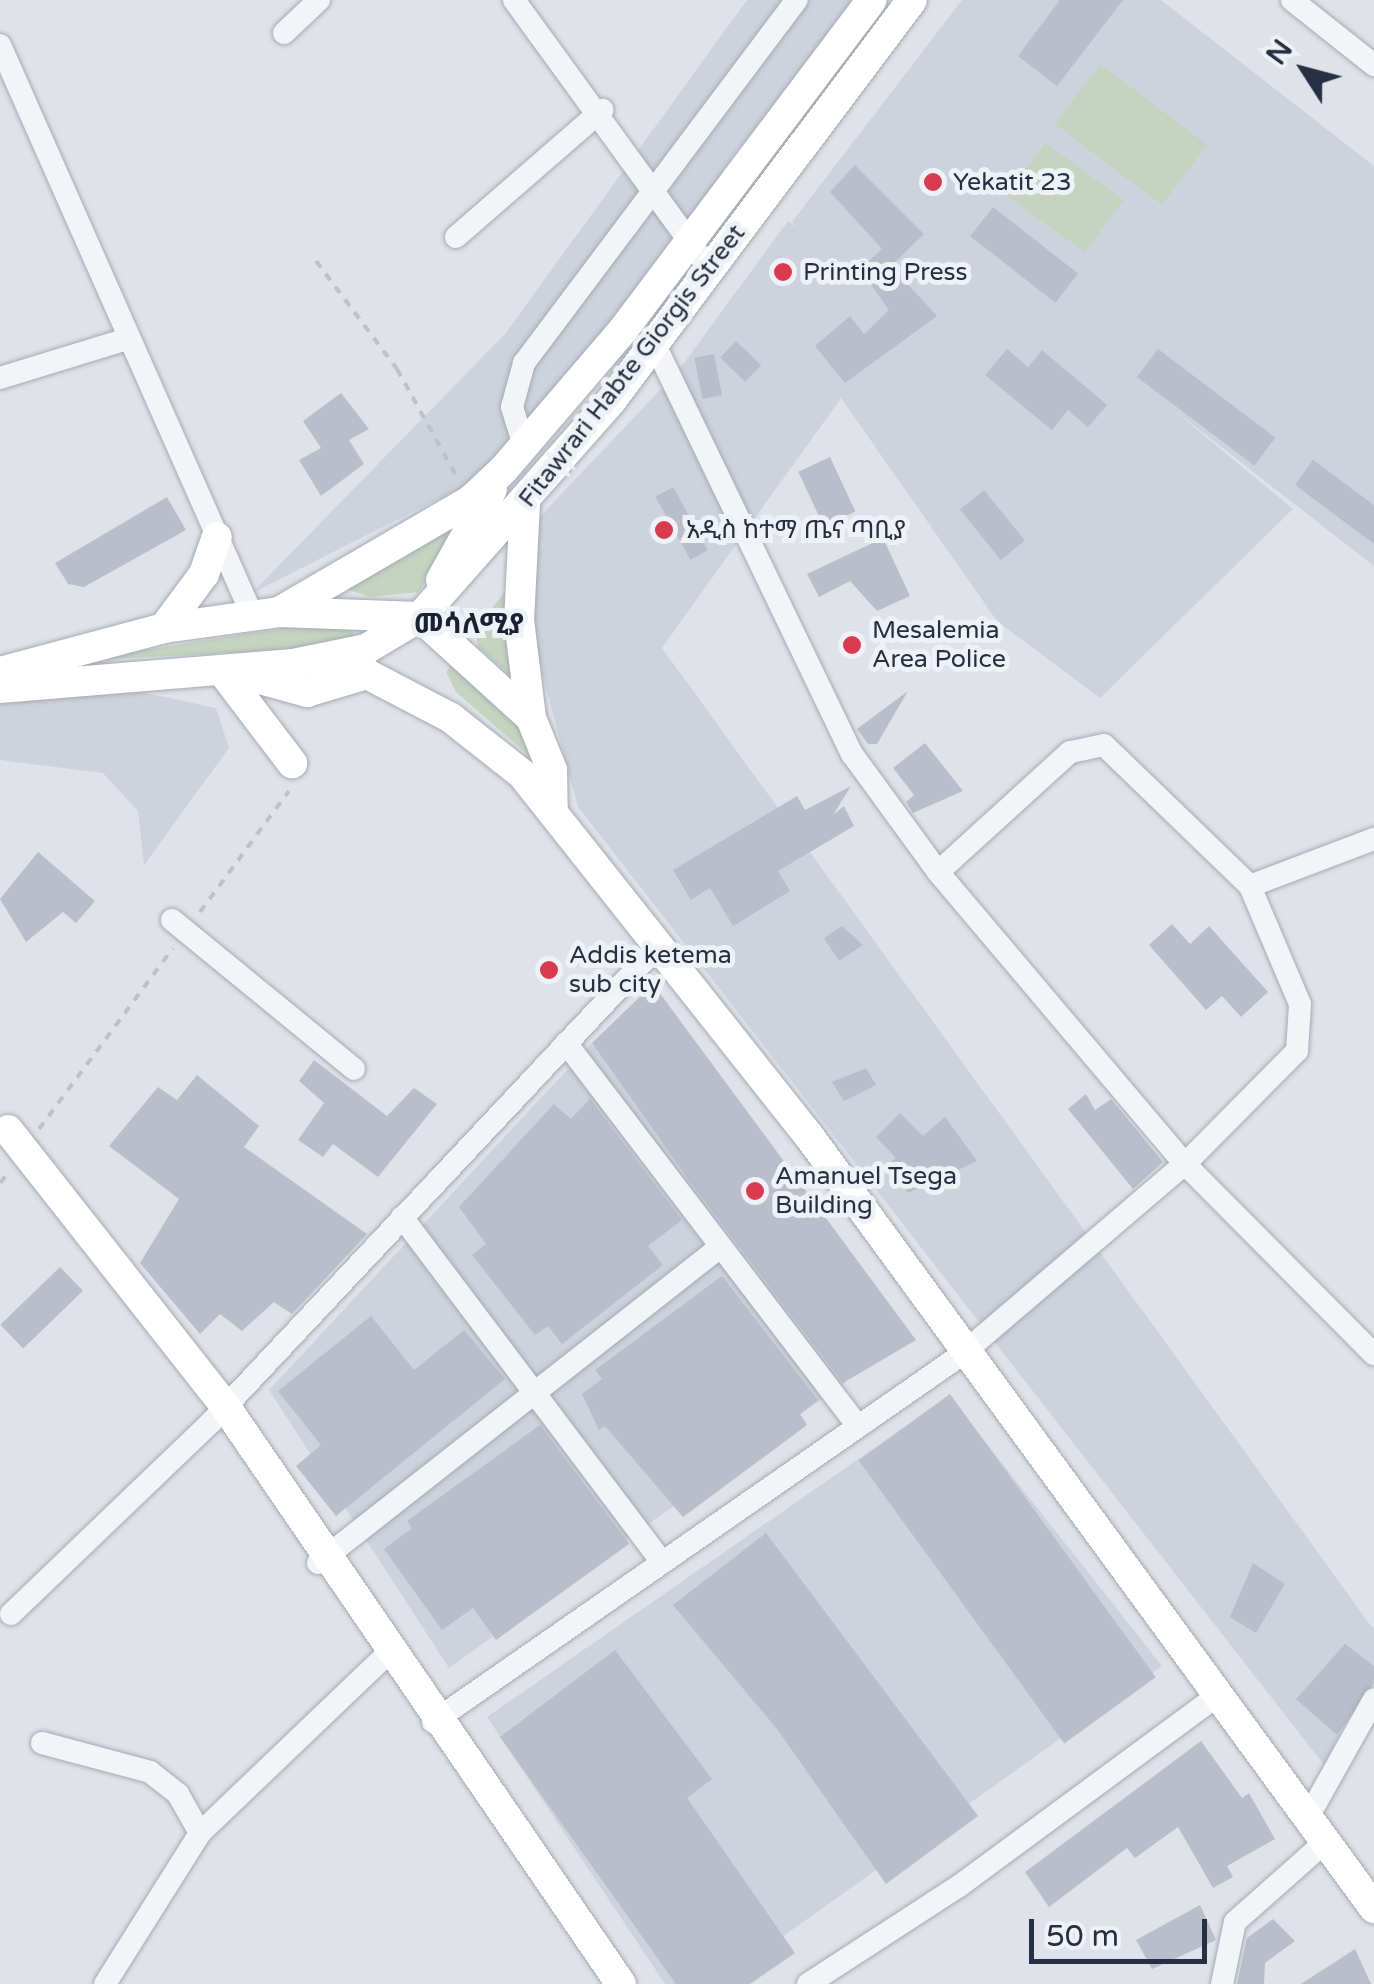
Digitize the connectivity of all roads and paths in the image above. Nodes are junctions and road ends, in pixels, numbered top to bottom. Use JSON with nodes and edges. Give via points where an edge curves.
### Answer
{"nodes":[{"id":1,"x":320,"y":0,"type":"edge"},
{"id":2,"x":514,"y":0,"type":"edge"},
{"id":3,"x":796,"y":0,"type":"edge"},
{"id":4,"x":872,"y":0,"type":"edge"},
{"id":5,"x":912,"y":0,"type":"edge"},
{"id":6,"x":1292,"y":0,"type":"edge"},
{"id":7,"x":284,"y":34,"type":"dead end"},
{"id":8,"x":0,"y":45,"type":"edge"},
{"id":9,"x":1374,"y":65,"type":"edge"},
{"id":10,"x":602,"y":110,"type":"junction"},
{"id":11,"x":657,"y":193,"type":"junction"},
{"id":12,"x":456,"y":237,"type":"dead end"},
{"id":13,"x":689,"y":240,"type":"junction"},
{"id":14,"x":316,"y":261,"type":"dead end"},
{"id":15,"x":709,"y":268,"type":"junction"},
{"id":16,"x":127,"y":339,"type":"junction"},
{"id":17,"x":655,"y":345,"type":"junction"},
{"id":18,"x":0,"y":378,"type":"edge"},
{"id":19,"x":524,"y":446,"type":"junction"},
{"id":20,"x":503,"y":470,"type":"junction"},
{"id":21,"x":470,"y":501,"type":"junction"},
{"id":22,"x":525,"y":504,"type":"junction"},
{"id":23,"x":216,"y":537,"type":"junction"},
{"id":24,"x":266,"y":614,"type":"junction"},
{"id":25,"x":420,"y":618,"type":"junction"},
{"id":26,"x":164,"y":628,"type":"junction"},
{"id":27,"x":0,"y":672,"type":"edge"},
{"id":28,"x":231,"y":674,"type":"junction"},
{"id":29,"x":0,"y":688,"type":"edge"},
{"id":30,"x":531,"y":718,"type":"junction"},
{"id":31,"x":292,"y":763,"type":"joint"},
{"id":32,"x":552,"y":809,"type":"junction"},
{"id":33,"x":1374,"y":839,"type":"edge"},
{"id":34,"x":938,"y":872,"type":"junction"},
{"id":35,"x":1250,"y":886,"type":"junction"},
{"id":36,"x":178,"y":926,"type":"junction"},
{"id":37,"x":660,"y":944,"type":"junction"},
{"id":38,"x":566,"y":1043,"type":"junction"},
{"id":39,"x":354,"y":1068,"type":"dead end"},
{"id":40,"x":8,"y":1149,"type":"edge"},
{"id":41,"x":1184,"y":1164,"type":"junction"},
{"id":42,"x":402,"y":1217,"type":"junction"},
{"id":43,"x":719,"y":1248,"type":"junction"},
{"id":44,"x":1374,"y":1354,"type":"edge"},
{"id":45,"x":961,"y":1355,"type":"junction"},
{"id":46,"x":536,"y":1388,"type":"junction"},
{"id":47,"x":218,"y":1412,"type":"junction"},
{"id":48,"x":855,"y":1423,"type":"junction"},
{"id":49,"x":324,"y":1558,"type":"junction"},
{"id":50,"x":662,"y":1562,"type":"junction"},
{"id":51,"x":11,"y":1614,"type":"dead end"},
{"id":52,"x":385,"y":1656,"type":"junction"},
{"id":53,"x":1219,"y":1694,"type":"junction"},
{"id":54,"x":1374,"y":1699,"type":"edge"},
{"id":55,"x":439,"y":1718,"type":"junction"},
{"id":56,"x":42,"y":1742,"type":"dead end"},
{"id":57,"x":1316,"y":1831,"type":"junction"},
{"id":58,"x":200,"y":1832,"type":"junction"},
{"id":59,"x":1374,"y":1908,"type":"edge"},
{"id":60,"x":105,"y":1984,"type":"edge"},
{"id":61,"x":606,"y":1984,"type":"edge"},
{"id":62,"x":620,"y":1984,"type":"edge"},
{"id":63,"x":808,"y":1984,"type":"edge"},
{"id":64,"x":1222,"y":1984,"type":"edge"}],
"edges":[{"from":1,"to":7,"type":"street"},
{"from":2,"to":10,"type":"street"},
{"from":3,"to":11,"type":"street"},
{"from":4,"to":13,"type":"main road"},
{"from":5,"to":15,"type":"main road","name":"Fitawrari Habte Giorgis Street"},
{"from":6,"to":9,"type":"street"},
{"from":8,"to":16,"type":"street"},
{"from":10,"to":11,"type":"street"},
{"from":10,"to":12,"type":"street"},
{"from":11,"to":13,"type":"street"},
{"from":11,"to":19,"type":"street","via":[[524,363],[512,406]]},
{"from":13,"to":15,"type":"street"},
{"from":13,"to":19,"type":"main road"},
{"from":14,"to":21,"type":"path","via":[[397,370]]},
{"from":15,"to":17,"type":"main road","name":"Fitawrari Habte Giorgis Street"},
{"from":16,"to":18,"type":"street"},
{"from":16,"to":23,"type":"street"},
{"from":17,"to":22,"type":"main road","name":"Fitawrari Habte Giorgis Street"},
{"from":17,"to":34,"type":"street","via":[[836,727]]},
{"from":19,"to":20,"type":"main road"},
{"from":20,"to":21,"type":"main road"},
{"from":20,"to":25,"type":"main road"},
{"from":21,"to":24,"type":"main road"},
{"from":22,"to":25,"type":"main road","name":"Fitawrari Habte Giorgis Street"},
{"from":22,"to":30,"type":"main road","via":[[518,620]]},
{"from":23,"to":24,"type":"street"},
{"from":23,"to":26,"type":"main road","via":[[204,574]]},
{"from":24,"to":25,"type":"main road"},
{"from":24,"to":26,"type":"main road"},
{"from":25,"to":28,"type":"main road","name":"Fitawrari Habte Giorgis Street","via":[[366,648]]},
{"from":25,"to":30,"type":"main road"},
{"from":26,"to":27,"type":"main road"},
{"from":28,"to":29,"type":"main road","name":"Fitawrari Habte Giorgis Street"},
{"from":28,"to":31,"type":"main road"},
{"from":28,"to":32,"type":"main road","via":[[306,692],[366,674],[451,718]]},
{"from":30,"to":32,"type":"main road","via":[[552,770]]},
{"from":31,"to":36,"type":"path","via":[[283,800]]},
{"from":32,"to":37,"type":"main road"},
{"from":33,"to":35,"type":"street"},
{"from":34,"to":35,"type":"street","via":[[1090,745],[1122,760]]},
{"from":34,"to":41,"type":"street"},
{"from":35,"to":41,"type":"street","via":[[1300,1004],[1302,1039],[1290,1062]]},
{"from":36,"to":39,"type":"street"},
{"from":36,"to":40,"type":"path"},
{"from":37,"to":38,"type":"street"},
{"from":37,"to":45,"type":"main road"},
{"from":38,"to":42,"type":"street"},
{"from":38,"to":43,"type":"street"},
{"from":40,"to":47,"type":"main road"},
{"from":41,"to":44,"type":"street"},
{"from":41,"to":45,"type":"street"},
{"from":42,"to":46,"type":"street"},
{"from":42,"to":47,"type":"street"},
{"from":43,"to":46,"type":"street"},
{"from":43,"to":48,"type":"street"},
{"from":45,"to":48,"type":"street"},
{"from":45,"to":53,"type":"main road"},
{"from":46,"to":49,"type":"street"},
{"from":46,"to":50,"type":"street"},
{"from":47,"to":49,"type":"main road"},
{"from":47,"to":51,"type":"street"},
{"from":48,"to":50,"type":"street"},
{"from":49,"to":52,"type":"main road"},
{"from":49,"to":55,"type":"main road"},
{"from":50,"to":55,"type":"street"},
{"from":52,"to":55,"type":"main road"},
{"from":52,"to":58,"type":"street"},
{"from":53,"to":57,"type":"main road"},
{"from":53,"to":63,"type":"street","via":[[960,1886]]},
{"from":54,"to":57,"type":"street"},
{"from":55,"to":61,"type":"main road"},
{"from":55,"to":62,"type":"main road"},
{"from":56,"to":58,"type":"street","via":[[150,1772],[178,1794]]},
{"from":57,"to":59,"type":"main road"},
{"from":57,"to":64,"type":"street","via":[[1235,1922]]},
{"from":58,"to":60,"type":"street"}]}
